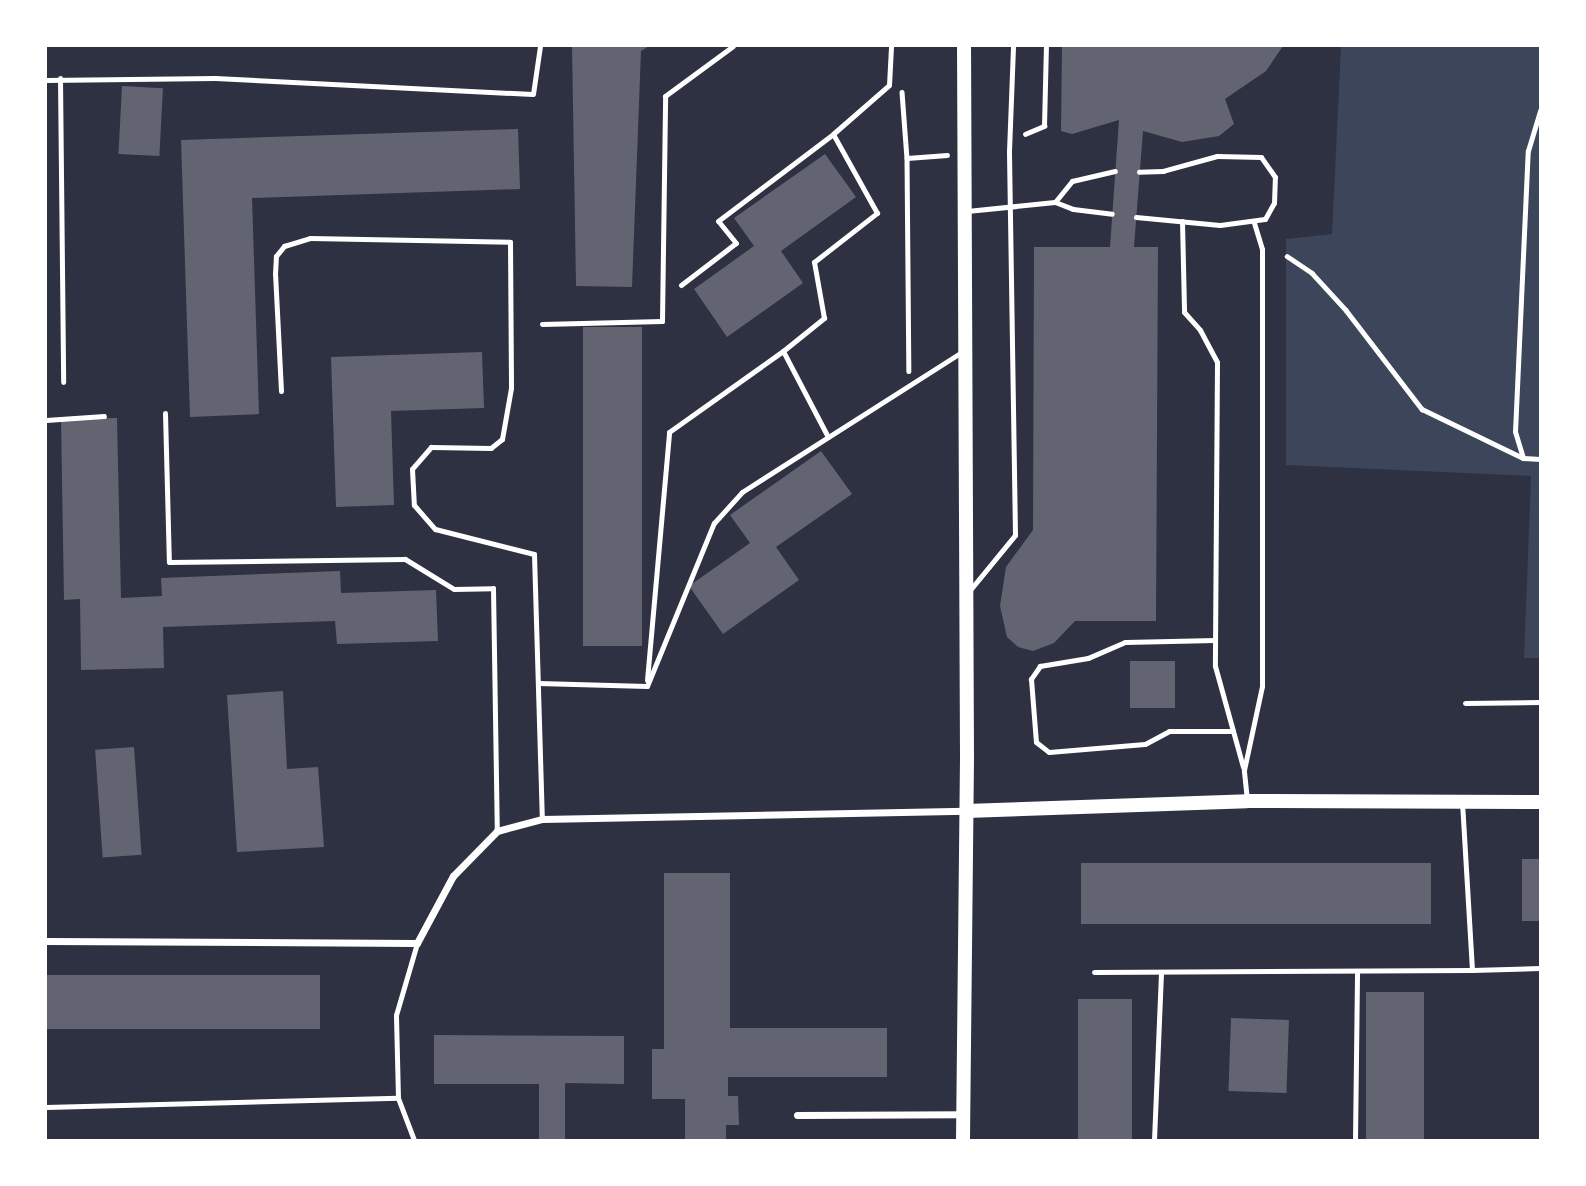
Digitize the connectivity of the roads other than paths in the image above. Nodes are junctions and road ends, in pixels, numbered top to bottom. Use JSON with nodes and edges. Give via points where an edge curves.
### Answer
{"nodes":[{"id":1,"x":540,"y":46,"type":"edge"},
{"id":2,"x":733,"y":46,"type":"edge"},
{"id":3,"x":891,"y":46,"type":"edge"},
{"id":4,"x":964,"y":46,"type":"edge"},
{"id":5,"x":1013,"y":46,"type":"edge"},
{"id":6,"x":60,"y":78,"type":"junction"},
{"id":7,"x":46,"y":80,"type":"edge"},
{"id":8,"x":833,"y":134,"type":"junction"},
{"id":9,"x":1115,"y":171,"type":"dead end"},
{"id":10,"x":1139,"y":172,"type":"dead end"},
{"id":11,"x":1055,"y":202,"type":"junction"},
{"id":12,"x":1011,"y":210,"type":"junction"},
{"id":13,"x":964,"y":212,"type":"junction"},
{"id":14,"x":1112,"y":214,"type":"dead end"},
{"id":15,"x":1136,"y":216,"type":"dead end"},
{"id":16,"x":1182,"y":221,"type":"junction"},
{"id":17,"x":1254,"y":222,"type":"junction"},
{"id":18,"x":681,"y":285,"type":"dead end"},
{"id":19,"x":542,"y":324,"type":"dead end"},
{"id":20,"x":783,"y":351,"type":"junction"},
{"id":21,"x":965,"y":351,"type":"junction"},
{"id":22,"x":63,"y":382,"type":"dead end"},
{"id":23,"x":281,"y":391,"type":"dead end"},
{"id":24,"x":165,"y":413,"type":"dead end"},
{"id":25,"x":104,"y":416,"type":"dead end"},
{"id":26,"x":46,"y":420,"type":"edge"},
{"id":27,"x":828,"y":437,"type":"junction"},
{"id":28,"x":966,"y":594,"type":"junction"},
{"id":29,"x":1215,"y":640,"type":"junction"},
{"id":30,"x":538,"y":683,"type":"junction"},
{"id":31,"x":647,"y":686,"type":"junction"},
{"id":32,"x":1541,"y":702,"type":"edge"},
{"id":33,"x":1465,"y":703,"type":"dead end"},
{"id":34,"x":1233,"y":731,"type":"junction"},
{"id":35,"x":1244,"y":770,"type":"junction"},
{"id":36,"x":1247,"y":801,"type":"junction"},
{"id":37,"x":1462,"y":801,"type":"junction"},
{"id":38,"x":1541,"y":802,"type":"edge"},
{"id":39,"x":967,"y":811,"type":"junction"},
{"id":40,"x":542,"y":819,"type":"junction"},
{"id":41,"x":497,"y":831,"type":"junction"},
{"id":42,"x":46,"y":940,"type":"edge"},
{"id":43,"x":417,"y":943,"type":"junction"},
{"id":44,"x":1541,"y":968,"type":"edge"},
{"id":45,"x":1472,"y":970,"type":"junction"},
{"id":46,"x":1357,"y":971,"type":"junction"},
{"id":47,"x":1094,"y":972,"type":"dead end"},
{"id":48,"x":1161,"y":972,"type":"junction"},
{"id":49,"x":398,"y":1098,"type":"junction"},
{"id":50,"x":46,"y":1107,"type":"edge"},
{"id":51,"x":963,"y":1114,"type":"junction"},
{"id":52,"x":797,"y":1115,"type":"dead end"},
{"id":53,"x":414,"y":1140,"type":"edge"},
{"id":54,"x":963,"y":1140,"type":"edge"},
{"id":55,"x":1154,"y":1140,"type":"edge"},
{"id":56,"x":1355,"y":1140,"type":"edge"}],
"edges":[{"from":1,"to":6,"type":"lane","via":[[533,94],[215,78]]},
{"from":2,"to":19,"type":"lane","via":[[665,96],[662,321]]},
{"from":3,"to":8,"type":"lane","via":[[889,85]]},
{"from":4,"to":13,"type":"main road"},
{"from":5,"to":12,"type":"lane"},
{"from":6,"to":7,"type":"lane"},
{"from":6,"to":22,"type":"lane"},
{"from":8,"to":18,"type":"lane","via":[[718,221],[736,243]]},
{"from":8,"to":20,"type":"lane","via":[[877,213],[814,262],[824,318]]},
{"from":9,"to":11,"type":"lane","via":[[1072,181]]},
{"from":10,"to":17,"type":"lane","via":[[1163,171],[1217,156],[1261,157],[1275,177],[1273,203],[1265,219]]},
{"from":11,"to":12,"type":"lane"},
{"from":11,"to":14,"type":"lane"},
{"from":12,"to":13,"type":"lane"},
{"from":12,"to":28,"type":"lane","via":[[1015,535]]},
{"from":13,"to":21,"type":"main road"},
{"from":15,"to":16,"type":"lane"},
{"from":16,"to":17,"type":"lane"},
{"from":16,"to":29,"type":"lane","via":[[1184,312],[1217,362]]},
{"from":17,"to":35,"type":"lane","via":[[1262,249],[1262,686]]},
{"from":20,"to":27,"type":"lane"},
{"from":20,"to":31,"type":"lane","via":[[669,432]]},
{"from":21,"to":27,"type":"lane"},
{"from":21,"to":28,"type":"main road"},
{"from":23,"to":30,"type":"lane","via":[[275,274],[276,256],[284,246],[310,238],[510,242],[511,388],[502,439],[491,448],[431,447],[412,469],[414,505],[435,529],[534,554]]},
{"from":24,"to":41,"type":"lane","via":[[169,562],[405,559],[454,589],[493,588]]},
{"from":25,"to":26,"type":"lane"},
{"from":27,"to":31,"type":"lane","via":[[742,492],[714,523]]},
{"from":28,"to":39,"type":"main road"},
{"from":29,"to":34,"type":"lane","via":[[1215,666]]},
{"from":29,"to":34,"type":"lane","via":[[1125,642],[1088,658],[1040,666],[1031,679],[1036,742],[1049,752],[1145,744],[1169,731]]},
{"from":30,"to":31,"type":"lane"},
{"from":30,"to":40,"type":"lane"},
{"from":32,"to":33,"type":"lane"},
{"from":34,"to":35,"type":"lane"},
{"from":35,"to":36,"type":"lane"},
{"from":36,"to":37,"type":"main road"},
{"from":36,"to":39,"type":"main road"},
{"from":37,"to":38,"type":"main road"},
{"from":37,"to":45,"type":"lane"},
{"from":39,"to":40,"type":"street"},
{"from":39,"to":51,"type":"main road"},
{"from":40,"to":41,"type":"street"},
{"from":41,"to":43,"type":"street","via":[[453,876]]},
{"from":42,"to":43,"type":"street"},
{"from":43,"to":49,"type":"lane","via":[[396,1015]]},
{"from":44,"to":45,"type":"lane"},
{"from":45,"to":46,"type":"lane"},
{"from":46,"to":48,"type":"lane"},
{"from":46,"to":56,"type":"lane"},
{"from":47,"to":48,"type":"lane"},
{"from":48,"to":55,"type":"lane"},
{"from":49,"to":50,"type":"lane"},
{"from":49,"to":53,"type":"lane"},
{"from":51,"to":52,"type":"street"},
{"from":51,"to":54,"type":"main road"}]}
